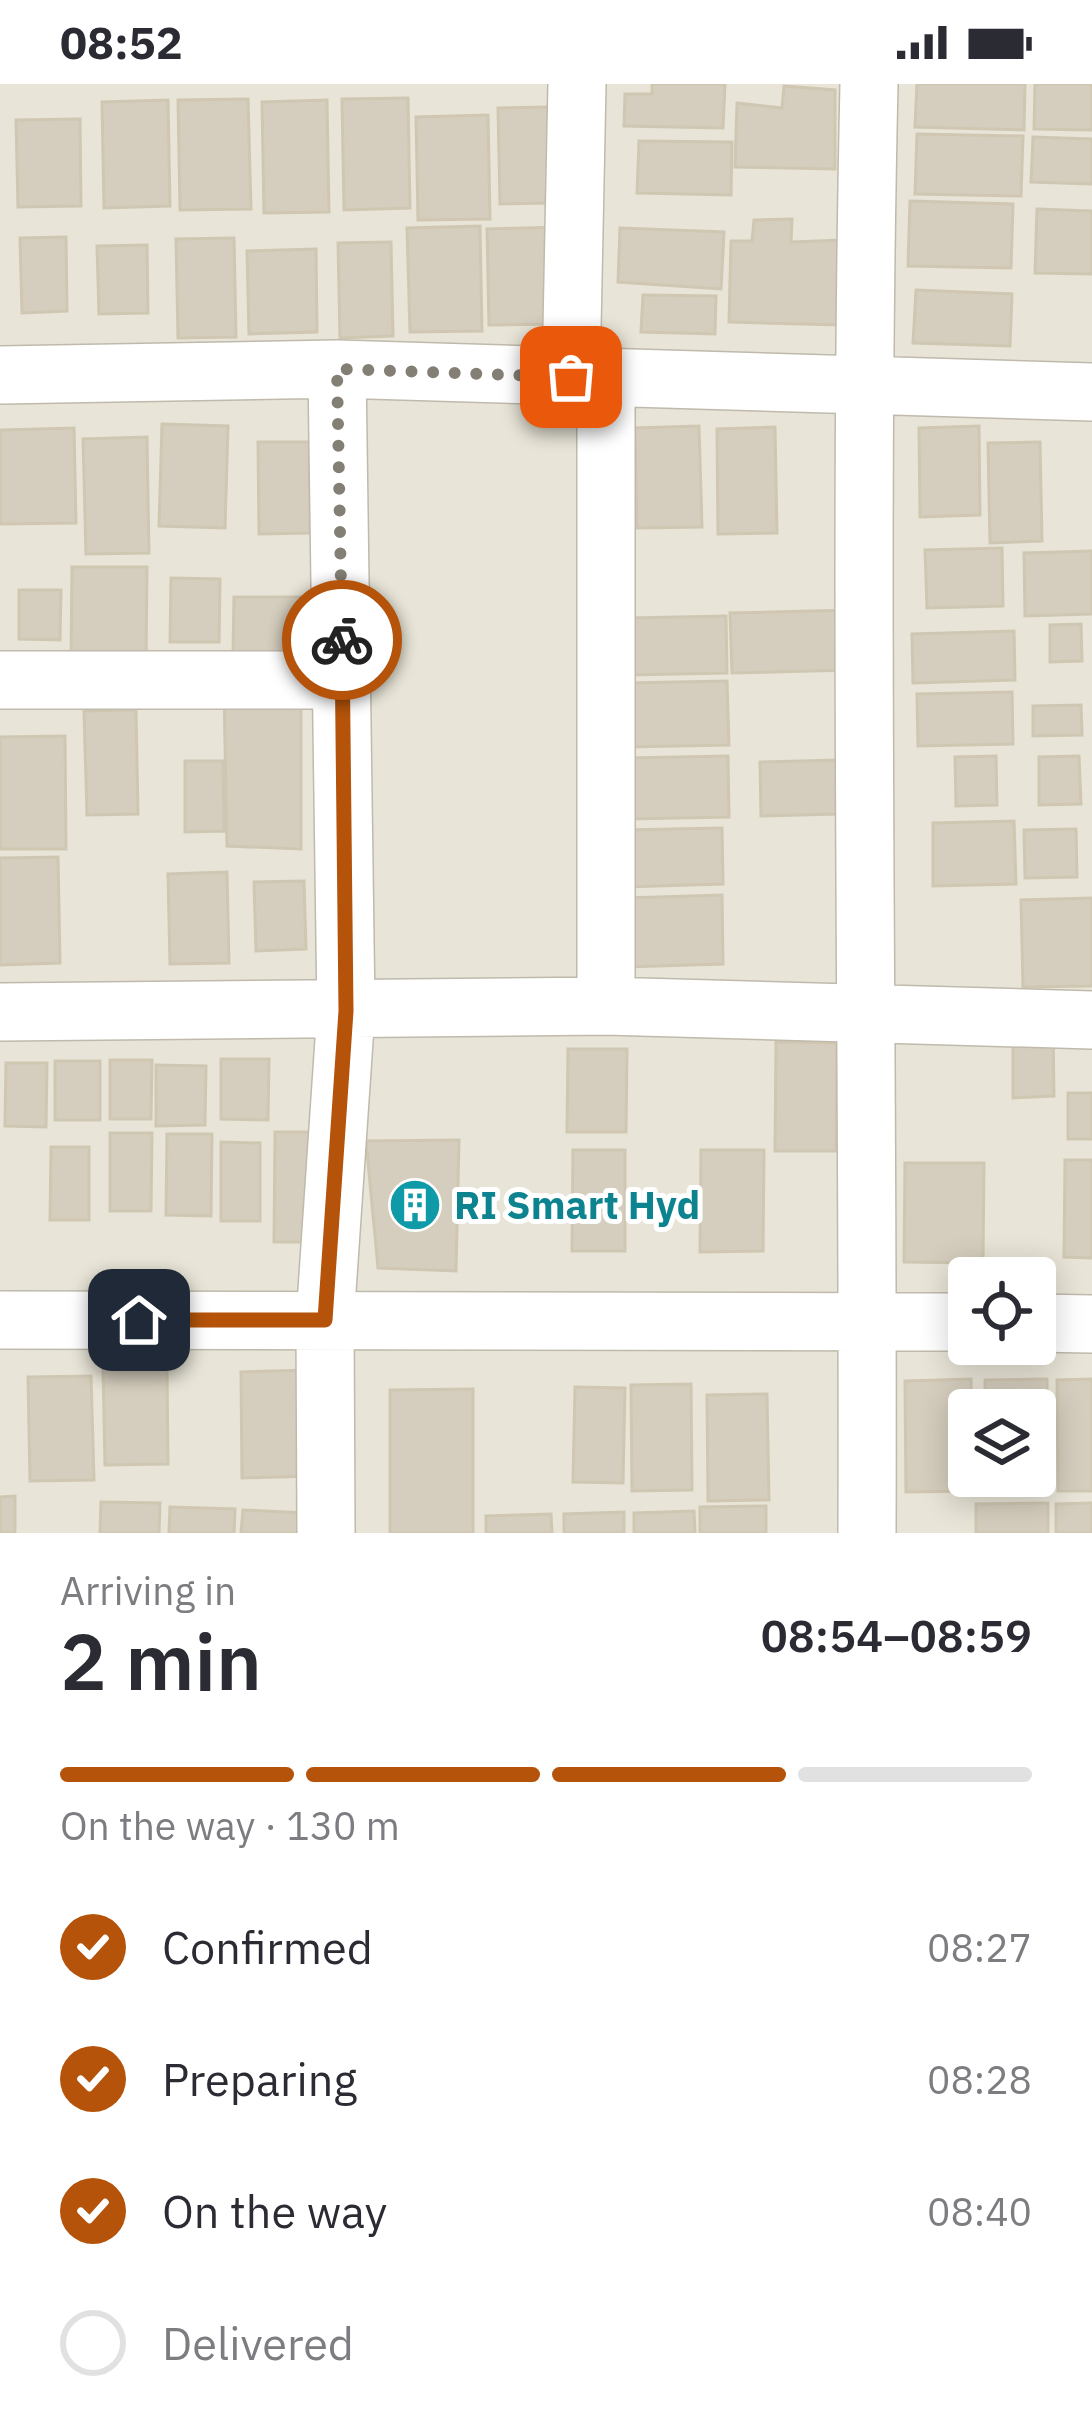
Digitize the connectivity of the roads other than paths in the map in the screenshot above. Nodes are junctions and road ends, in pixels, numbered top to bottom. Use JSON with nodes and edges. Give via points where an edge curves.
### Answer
{"nodes":[{"id":1,"x":577,"y":84,"type":"edge"},
{"id":2,"x":869,"y":84,"type":"edge"},
{"id":3,"x":337,"y":369,"type":"junction"},
{"id":4,"x":0,"y":375,"type":"edge"},
{"id":5,"x":588,"y":379,"type":"junction"},
{"id":6,"x":862,"y":386,"type":"junction"},
{"id":7,"x":1092,"y":392,"type":"edge"},
{"id":8,"x":0,"y":680,"type":"edge"},
{"id":9,"x":343,"y":680,"type":"junction"},
{"id":10,"x":605,"y":1006,"type":"junction"},
{"id":11,"x":346,"y":1011,"type":"junction"},
{"id":12,"x":0,"y":1012,"type":"edge"},
{"id":13,"x":869,"y":1014,"type":"junction"},
{"id":14,"x":1092,"y":1020,"type":"edge"},
{"id":15,"x":0,"y":1320,"type":"edge"},
{"id":16,"x":325,"y":1320,"type":"junction"},
{"id":17,"x":868,"y":1322,"type":"junction"},
{"id":18,"x":948,"y":1322,"type":"edge"},
{"id":19,"x":1056,"y":1323,"type":"edge"},
{"id":20,"x":1092,"y":1324,"type":"edge"},
{"id":21,"x":326,"y":1533,"type":"edge"},
{"id":22,"x":867,"y":1533,"type":"edge"}],
"edges":[{"from":1,"to":5,"type":"street"},
{"from":2,"to":6,"type":"street"},
{"from":3,"to":4,"type":"street"},
{"from":3,"to":5,"type":"street"},
{"from":3,"to":9,"type":"street"},
{"from":5,"to":6,"type":"street"},
{"from":5,"to":10,"type":"street"},
{"from":6,"to":7,"type":"street"},
{"from":6,"to":13,"type":"street"},
{"from":8,"to":9,"type":"street"},
{"from":9,"to":11,"type":"street"},
{"from":10,"to":11,"type":"street"},
{"from":10,"to":13,"type":"street"},
{"from":11,"to":12,"type":"street"},
{"from":11,"to":16,"type":"street"},
{"from":13,"to":14,"type":"street"},
{"from":13,"to":17,"type":"street"},
{"from":15,"to":16,"type":"street"},
{"from":16,"to":17,"type":"street"},
{"from":16,"to":21,"type":"street"},
{"from":17,"to":18,"type":"street"},
{"from":17,"to":22,"type":"street"},
{"from":19,"to":20,"type":"street"}]}
